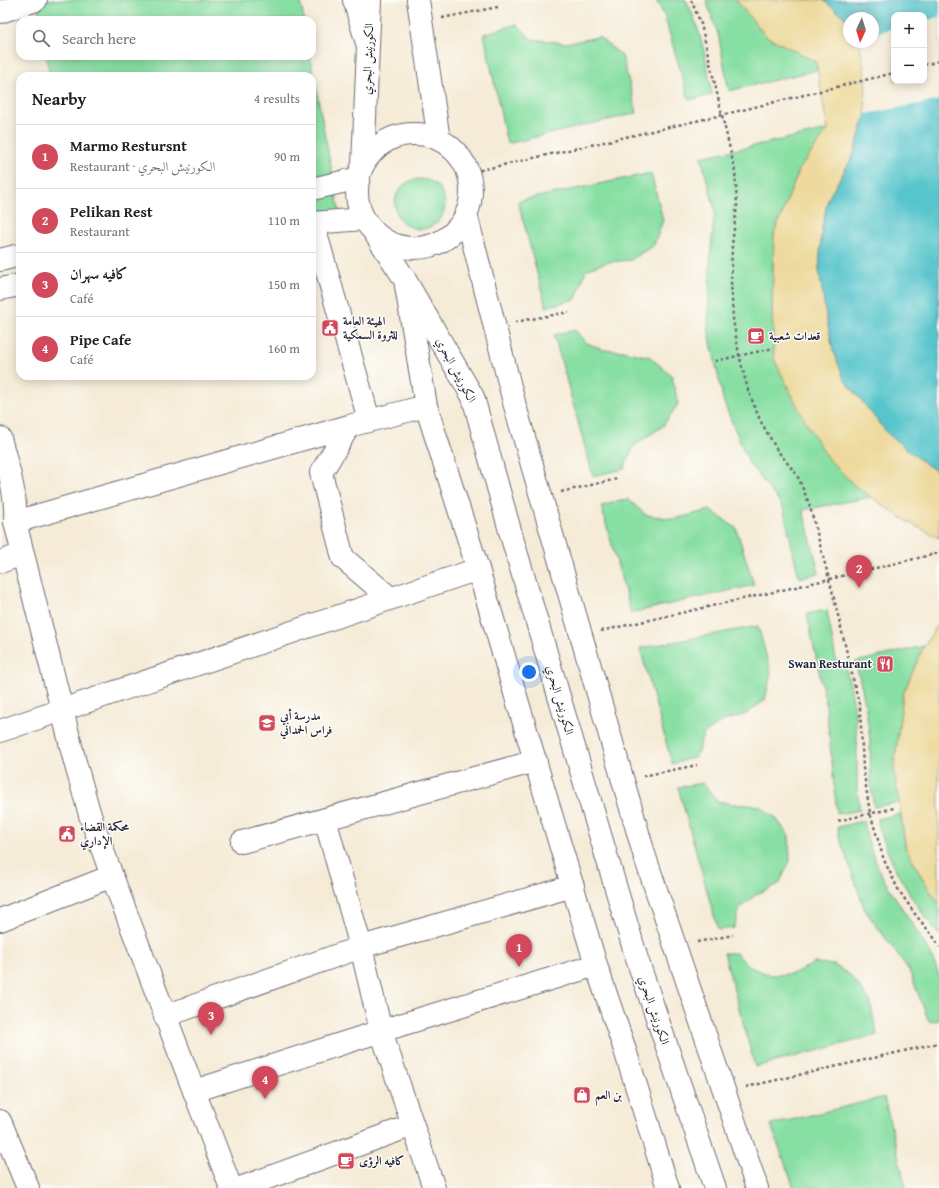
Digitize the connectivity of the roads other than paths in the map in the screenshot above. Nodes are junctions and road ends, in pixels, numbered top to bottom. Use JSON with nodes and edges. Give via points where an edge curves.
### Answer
{"nodes":[{"id":1,"x":36,"y":0,"type":"edge"},
{"id":2,"x":354,"y":0,"type":"edge"},
{"id":3,"x":370,"y":0,"type":"edge"},
{"id":4,"x":418,"y":0,"type":"edge"},
{"id":5,"x":0,"y":12,"type":"edge"},
{"id":6,"x":368,"y":49,"type":"junction"},
{"id":7,"x":438,"y":140,"type":"junction"},
{"id":8,"x":361,"y":172,"type":"junction"},
{"id":9,"x":316,"y":188,"type":"edge"},
{"id":10,"x":466,"y":214,"type":"junction"},
{"id":11,"x":316,"y":223,"type":"edge"},
{"id":12,"x":368,"y":224,"type":"junction"},
{"id":13,"x":316,"y":236,"type":"edge"},
{"id":14,"x":16,"y":256,"type":"edge"},
{"id":15,"x":0,"y":260,"type":"edge"},
{"id":16,"x":404,"y":278,"type":"junction"},
{"id":17,"x":16,"y":286,"type":"edge"},
{"id":18,"x":0,"y":289,"type":"edge"},
{"id":19,"x":426,"y":406,"type":"junction"},
{"id":20,"x":359,"y":423,"type":"junction"},
{"id":21,"x":0,"y":438,"type":"edge"},
{"id":22,"x":0,"y":496,"type":"edge"},
{"id":23,"x":15,"y":522,"type":"junction"},
{"id":24,"x":23,"y":554,"type":"junction"},
{"id":25,"x":0,"y":562,"type":"edge"},
{"id":26,"x":478,"y":568,"type":"junction"},
{"id":27,"x":390,"y":598,"type":"junction"},
{"id":28,"x":62,"y":710,"type":"junction"},
{"id":29,"x":0,"y":731,"type":"edge"},
{"id":30,"x":536,"y":761,"type":"junction"},
{"id":31,"x":325,"y":819,"type":"junction"},
{"id":32,"x":242,"y":842,"type":"dead end"},
{"id":33,"x":112,"y":876,"type":"junction"},
{"id":34,"x":573,"y":886,"type":"junction"},
{"id":35,"x":0,"y":920,"type":"edge"},
{"id":36,"x":361,"y":947,"type":"junction"},
{"id":37,"x":596,"y":965,"type":"junction"},
{"id":38,"x":166,"y":1016,"type":"junction"},
{"id":39,"x":381,"y":1031,"type":"junction"},
{"id":40,"x":194,"y":1091,"type":"junction"},
{"id":41,"x":0,"y":1121,"type":"edge"},
{"id":42,"x":413,"y":1125,"type":"junction"},
{"id":43,"x":28,"y":1188,"type":"edge"},
{"id":44,"x":231,"y":1188,"type":"edge"},
{"id":45,"x":240,"y":1188,"type":"edge"},
{"id":46,"x":434,"y":1188,"type":"edge"},
{"id":47,"x":668,"y":1188,"type":"edge"},
{"id":48,"x":715,"y":1188,"type":"edge"},
{"id":49,"x":757,"y":1188,"type":"edge"}],
"edges":[{"from":1,"to":5,"type":"street"},
{"from":2,"to":6,"type":"street"},
{"from":3,"to":6,"type":"street","name":"الكورنيش البحري"},
{"from":4,"to":7,"type":"street"},
{"from":6,"to":8,"type":"street","name":"الكورنيش البحري"},
{"from":7,"to":8,"type":"street","via":[[422,135],[404,135],[388,141],[374,151]]},
{"from":7,"to":10,"type":"street","via":[[451,148],[468,173],[471,187]]},
{"from":8,"to":9,"type":"street"},
{"from":8,"to":12,"type":"street","via":[[357,192],[359,205]]},
{"from":10,"to":12,"type":"street","via":[[449,236],[437,244],[423,248],[395,245],[382,239]]},
{"from":10,"to":49,"type":"street","via":[[515,406],[645,857]]},
{"from":11,"to":12,"type":"street"},
{"from":12,"to":16,"type":"street","name":"الكورنيش البحري"},
{"from":13,"to":20,"type":"street"},
{"from":14,"to":15,"type":"street"},
{"from":16,"to":19,"type":"street"},
{"from":16,"to":48,"type":"street","name":"الكورنيش البحري","via":[[473,397],[636,959]]},
{"from":17,"to":18,"type":"street"},
{"from":19,"to":20,"type":"street"},
{"from":19,"to":26,"type":"street"},
{"from":20,"to":23,"type":"street"},
{"from":20,"to":27,"type":"street","via":[[321,473],[343,558]]},
{"from":21,"to":23,"type":"street","via":[[14,495]]},
{"from":22,"to":23,"type":"street"},
{"from":23,"to":24,"type":"street"},
{"from":24,"to":25,"type":"street"},
{"from":24,"to":28,"type":"street"},
{"from":26,"to":27,"type":"street"},
{"from":26,"to":30,"type":"street"},
{"from":27,"to":28,"type":"street"},
{"from":28,"to":29,"type":"street"},
{"from":28,"to":33,"type":"street","via":[[90,815]]},
{"from":30,"to":31,"type":"street"},
{"from":30,"to":34,"type":"street"},
{"from":31,"to":32,"type":"street"},
{"from":31,"to":36,"type":"street"},
{"from":33,"to":35,"type":"street"},
{"from":33,"to":38,"type":"street"},
{"from":34,"to":36,"type":"street"},
{"from":34,"to":37,"type":"street"},
{"from":36,"to":38,"type":"street"},
{"from":36,"to":39,"type":"street"},
{"from":37,"to":39,"type":"street"},
{"from":37,"to":47,"type":"street"},
{"from":38,"to":40,"type":"street"},
{"from":39,"to":40,"type":"street"},
{"from":39,"to":42,"type":"street"},
{"from":40,"to":44,"type":"street"},
{"from":41,"to":43,"type":"street"},
{"from":42,"to":45,"type":"street"},
{"from":42,"to":46,"type":"street"}]}
